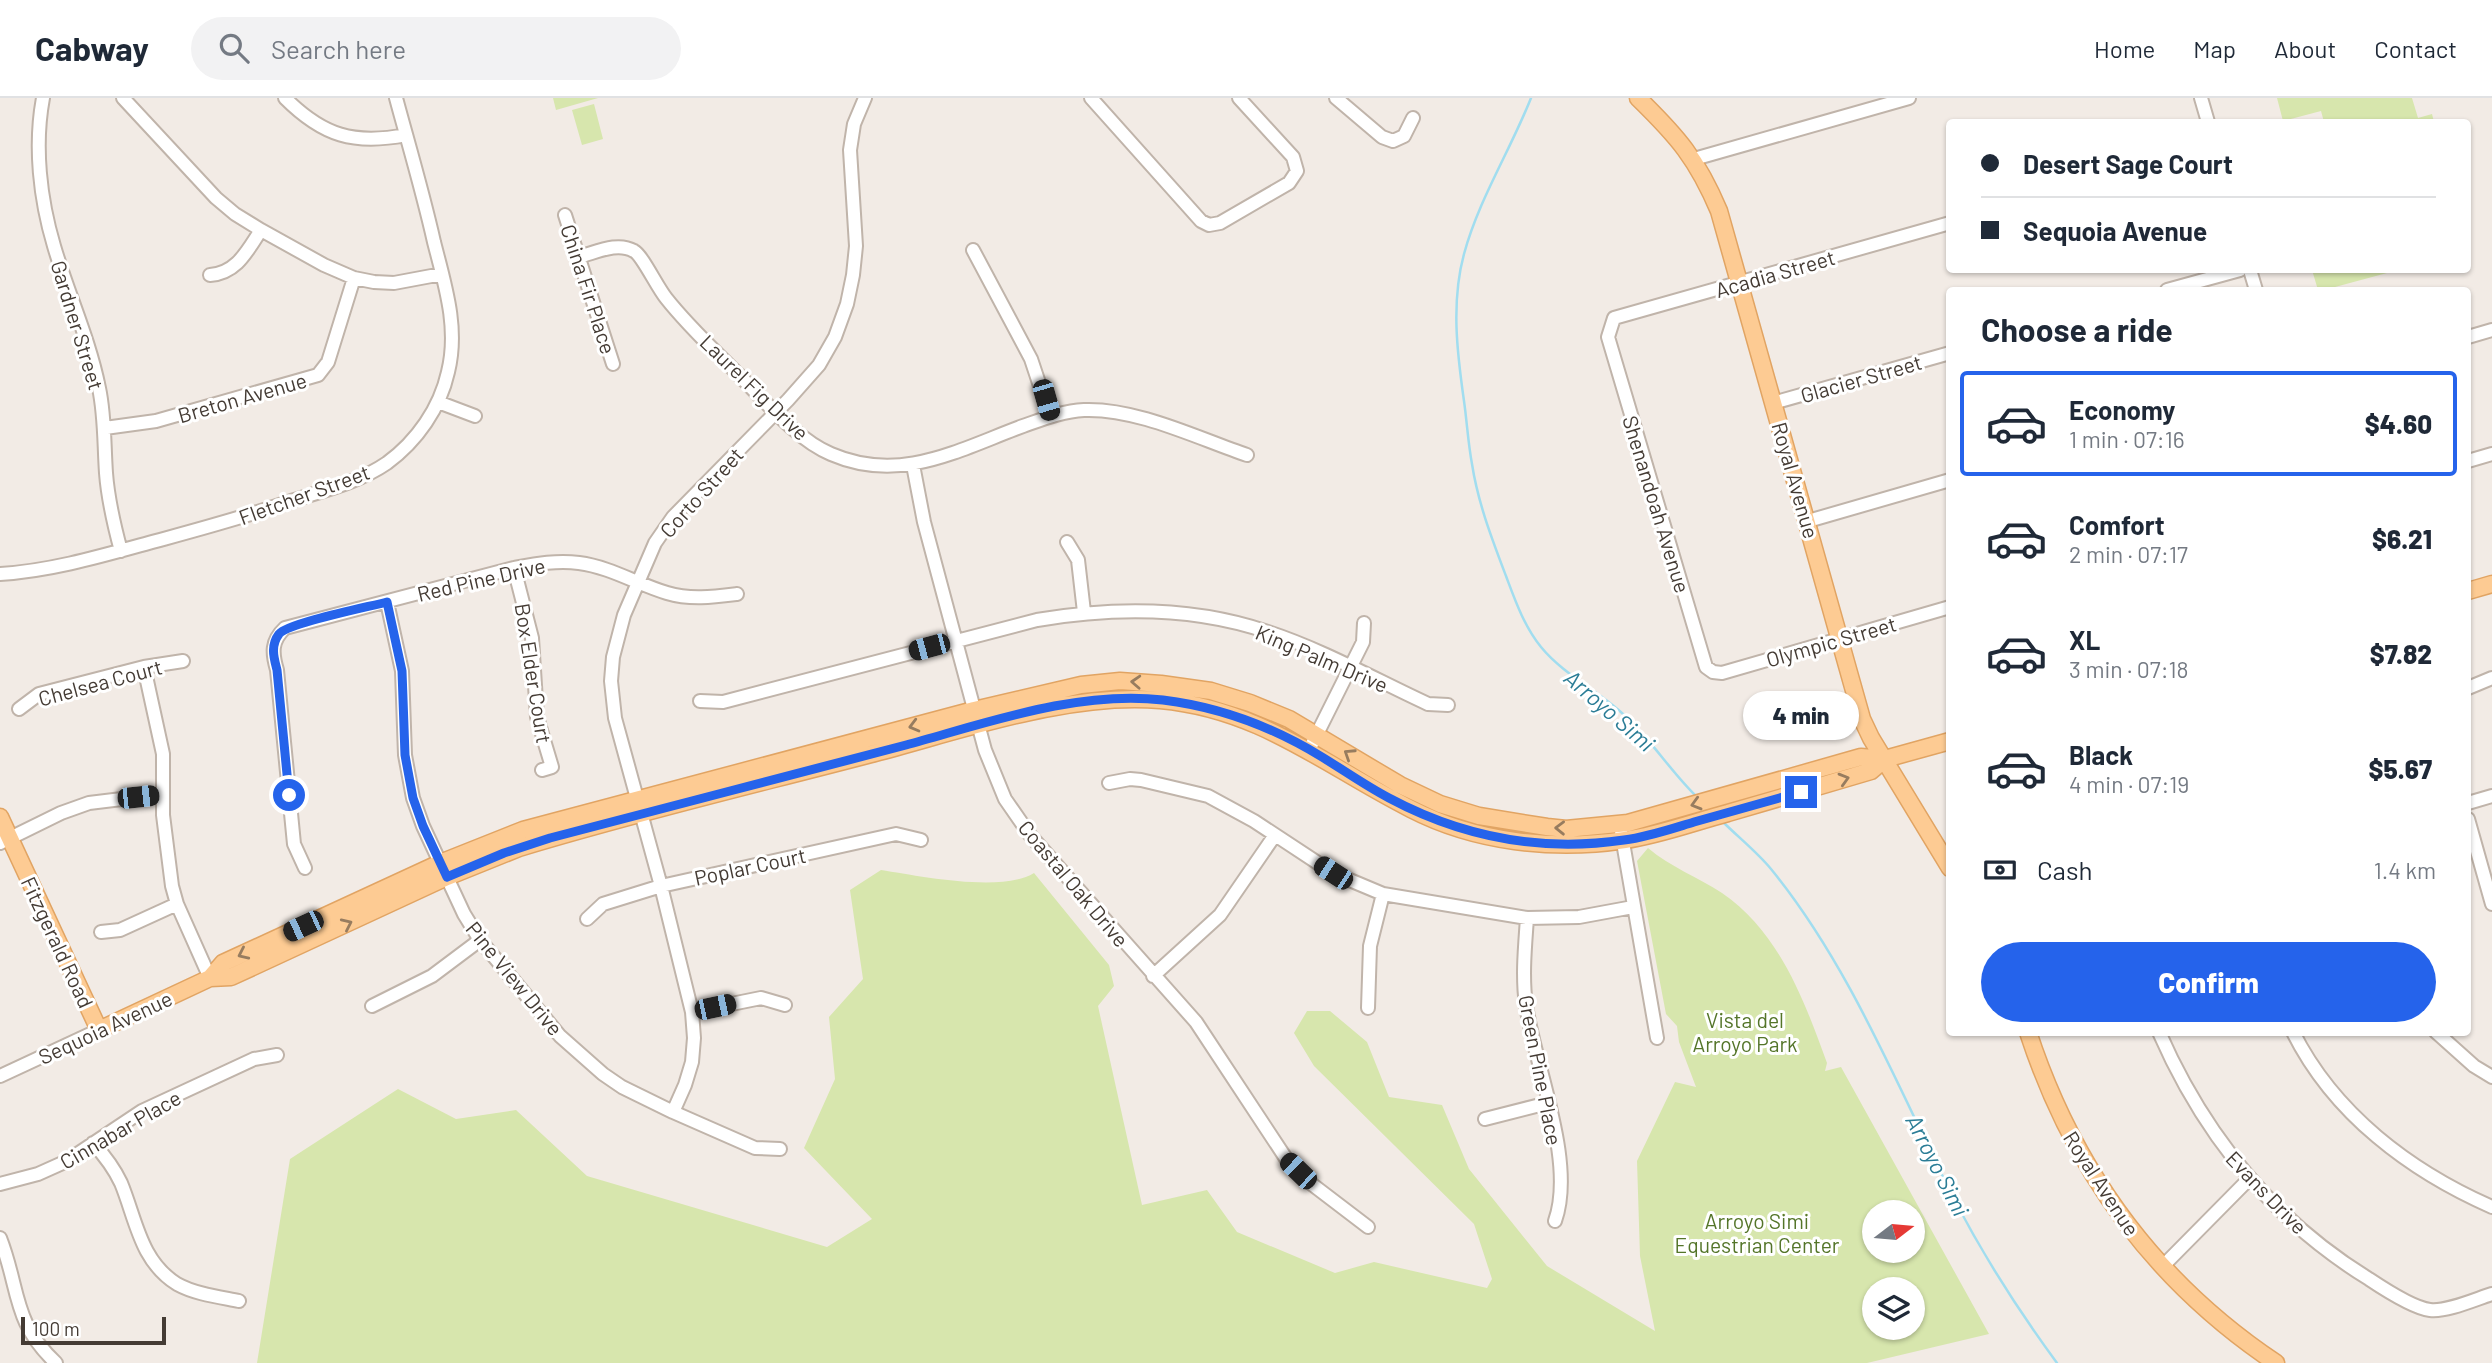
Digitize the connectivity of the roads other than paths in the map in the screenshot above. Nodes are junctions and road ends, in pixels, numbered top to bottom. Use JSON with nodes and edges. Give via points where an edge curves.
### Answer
{"nodes":[{"id":1,"x":43,"y":98,"type":"edge"},
{"id":2,"x":124,"y":98,"type":"edge"},
{"id":3,"x":285,"y":98,"type":"edge"},
{"id":4,"x":396,"y":98,"type":"edge"},
{"id":5,"x":864,"y":98,"type":"edge"},
{"id":6,"x":1091,"y":98,"type":"edge"},
{"id":7,"x":1239,"y":98,"type":"edge"},
{"id":8,"x":1336,"y":98,"type":"edge"},
{"id":9,"x":1638,"y":98,"type":"edge"},
{"id":10,"x":1909,"y":98,"type":"edge"},
{"id":11,"x":2201,"y":98,"type":"edge"},
{"id":12,"x":1892,"y":100,"type":"edge"},
{"id":13,"x":1413,"y":118,"type":"dead end"},
{"id":14,"x":2207,"y":119,"type":"edge"},
{"id":15,"x":406,"y":135,"type":"junction"},
{"id":16,"x":1693,"y":159,"type":"junction"},
{"id":17,"x":565,"y":215,"type":"dead end"},
{"id":18,"x":1946,"y":224,"type":"edge"},
{"id":19,"x":261,"y":230,"type":"junction"},
{"id":20,"x":973,"y":250,"type":"dead end"},
{"id":21,"x":578,"y":257,"type":"junction"},
{"id":22,"x":2230,"y":273,"type":"edge"},
{"id":23,"x":442,"y":274,"type":"junction"},
{"id":24,"x":210,"y":275,"type":"dead end"},
{"id":25,"x":355,"y":278,"type":"junction"},
{"id":26,"x":1740,"y":283,"type":"junction"},
{"id":27,"x":2178,"y":287,"type":"edge"},
{"id":28,"x":2492,"y":330,"type":"edge"},
{"id":29,"x":1609,"y":332,"type":"joint"},
{"id":30,"x":2471,"y":336,"type":"edge"},
{"id":31,"x":1946,"y":354,"type":"edge"},
{"id":32,"x":613,"y":364,"type":"dead end"},
{"id":33,"x":438,"y":402,"type":"junction"},
{"id":34,"x":1773,"y":403,"type":"junction"},
{"id":35,"x":776,"y":411,"type":"junction"},
{"id":36,"x":475,"y":416,"type":"dead end"},
{"id":37,"x":1050,"y":416,"type":"junction"},
{"id":38,"x":105,"y":428,"type":"junction"},
{"id":39,"x":2492,"y":454,"type":"edge"},
{"id":40,"x":1247,"y":455,"type":"dead end"},
{"id":41,"x":2471,"y":460,"type":"edge"},
{"id":42,"x":913,"y":465,"type":"junction"},
{"id":43,"x":1946,"y":481,"type":"edge"},
{"id":44,"x":1808,"y":521,"type":"junction"},
{"id":45,"x":1067,"y":542,"type":"dead end"},
{"id":46,"x":121,"y":551,"type":"junction"},
{"id":47,"x":514,"y":568,"type":"junction"},
{"id":48,"x":0,"y":574,"type":"edge"},
{"id":49,"x":638,"y":582,"type":"junction"},
{"id":50,"x":2492,"y":584,"type":"edge"},
{"id":51,"x":2471,"y":590,"type":"edge"},
{"id":52,"x":737,"y":594,"type":"dead end"},
{"id":53,"x":387,"y":602,"type":"junction"},
{"id":54,"x":1946,"y":608,"type":"edge"},
{"id":55,"x":1084,"y":612,"type":"junction"},
{"id":56,"x":1364,"y":623,"type":"dead end"},
{"id":57,"x":1841,"y":639,"type":"junction"},
{"id":58,"x":955,"y":640,"type":"junction"},
{"id":59,"x":183,"y":661,"type":"dead end"},
{"id":60,"x":144,"y":667,"type":"junction"},
{"id":61,"x":1351,"y":669,"type":"junction"},
{"id":62,"x":1713,"y":672,"type":"joint"},
{"id":63,"x":2492,"y":678,"type":"edge"},
{"id":64,"x":2471,"y":687,"type":"edge"},
{"id":65,"x":700,"y":701,"type":"dead end"},
{"id":66,"x":1448,"y":705,"type":"dead end"},
{"id":67,"x":19,"y":709,"type":"dead end"},
{"id":68,"x":976,"y":718,"type":"junction"},
{"id":69,"x":1318,"y":734,"type":"junction"},
{"id":70,"x":1946,"y":742,"type":"edge"},
{"id":71,"x":1309,"y":750,"type":"junction"},
{"id":72,"x":1885,"y":759,"type":"junction"},
{"id":73,"x":542,"y":770,"type":"dead end"},
{"id":74,"x":1109,"y":783,"type":"dead end"},
{"id":75,"x":163,"y":794,"type":"junction"},
{"id":76,"x":2492,"y":796,"type":"edge"},
{"id":77,"x":2471,"y":802,"type":"edge"},
{"id":78,"x":639,"y":806,"type":"junction"},
{"id":79,"x":0,"y":817,"type":"edge"},
{"id":80,"x":2471,"y":830,"type":"edge"},
{"id":81,"x":1622,"y":832,"type":"junction"},
{"id":82,"x":1275,"y":835,"type":"junction"},
{"id":83,"x":4,"y":840,"type":"edge"},
{"id":84,"x":920,"y":840,"type":"dead end"},
{"id":85,"x":1946,"y":860,"type":"edge"},
{"id":86,"x":305,"y":868,"type":"dead end"},
{"id":87,"x":443,"y":870,"type":"junction"},
{"id":88,"x":661,"y":886,"type":"junction"},
{"id":89,"x":1383,"y":894,"type":"junction"},
{"id":90,"x":177,"y":904,"type":"junction"},
{"id":91,"x":2492,"y":904,"type":"edge"},
{"id":92,"x":1633,"y":907,"type":"junction"},
{"id":93,"x":1527,"y":918,"type":"junction"},
{"id":94,"x":587,"y":919,"type":"dead end"},
{"id":95,"x":101,"y":932,"type":"dead end"},
{"id":96,"x":480,"y":940,"type":"junction"},
{"id":97,"x":1153,"y":976,"type":"junction"},
{"id":98,"x":210,"y":978,"type":"junction"},
{"id":99,"x":785,"y":1005,"type":"dead end"},
{"id":100,"x":372,"y":1006,"type":"dead end"},
{"id":101,"x":1368,"y":1008,"type":"dead end"},
{"id":102,"x":692,"y":1012,"type":"junction"},
{"id":103,"x":99,"y":1030,"type":"junction"},
{"id":104,"x":2029,"y":1036,"type":"edge"},
{"id":105,"x":2162,"y":1036,"type":"edge"},
{"id":106,"x":2296,"y":1036,"type":"edge"},
{"id":107,"x":2440,"y":1036,"type":"edge"},
{"id":108,"x":1657,"y":1038,"type":"dead end"},
{"id":109,"x":277,"y":1055,"type":"dead end"},
{"id":110,"x":0,"y":1076,"type":"edge"},
{"id":111,"x":2492,"y":1077,"type":"edge"},
{"id":112,"x":1548,"y":1103,"type":"junction"},
{"id":113,"x":673,"y":1112,"type":"junction"},
{"id":114,"x":1485,"y":1119,"type":"dead end"},
{"id":115,"x":93,"y":1143,"type":"junction"},
{"id":116,"x":780,"y":1149,"type":"dead end"},
{"id":117,"x":2249,"y":1179,"type":"junction"},
{"id":118,"x":0,"y":1184,"type":"edge"},
{"id":119,"x":2492,"y":1206,"type":"edge"},
{"id":120,"x":1555,"y":1221,"type":"dead end"},
{"id":121,"x":1368,"y":1227,"type":"dead end"},
{"id":122,"x":0,"y":1238,"type":"edge"},
{"id":123,"x":2163,"y":1266,"type":"junction"},
{"id":124,"x":2492,"y":1294,"type":"edge"},
{"id":125,"x":239,"y":1301,"type":"dead end"},
{"id":126,"x":56,"y":1363,"type":"edge"},
{"id":127,"x":2276,"y":1363,"type":"edge"}],
"edges":[{"from":1,"to":38,"type":"street","name":"Gardner Street","via":[[39,145],[47,219],[93,358]]},
{"from":2,"to":19,"type":"street","via":[[216,198]]},
{"from":3,"to":15,"type":"street","via":[[303,116],[338,135],[380,140]]},
{"from":4,"to":15,"type":"street","name":"Fletcher Street"},
{"from":5,"to":35,"type":"street","name":"Corto Street","via":[[850,150],[856,246],[847,304],[819,365]]},
{"from":6,"to":7,"type":"street","via":[[1209,225],[1289,183],[1297,171],[1293,158]]},
{"from":8,"to":13,"type":"street","via":[[1393,141],[1404,136]]},
{"from":9,"to":16,"type":"main road","name":"Royal Avenue","via":[[1681,140]]},
{"from":10,"to":12,"type":"street"},
{"from":11,"to":14,"type":"street"},
{"from":12,"to":16,"type":"street"},
{"from":15,"to":23,"type":"street","name":"Fletcher Street"},
{"from":16,"to":26,"type":"main road","name":"Royal Avenue","via":[[1719,211]]},
{"from":17,"to":21,"type":"street","name":"China Fir Place"},
{"from":18,"to":26,"type":"street","name":"Acadia Street"},
{"from":19,"to":24,"type":"street","via":[[233,268]]},
{"from":19,"to":25,"type":"street"},
{"from":20,"to":37,"type":"street","via":[[1031,359]]},
{"from":21,"to":32,"type":"street","name":"China Fir Place"},
{"from":21,"to":35,"type":"street","name":"Laurel Fig Drive","via":[[615,247],[636,251],[678,313]]},
{"from":22,"to":27,"type":"street"},
{"from":23,"to":25,"type":"street","via":[[394,283]]},
{"from":23,"to":33,"type":"street","name":"Fletcher Street","via":[[453,340]]},
{"from":25,"to":38,"type":"street","name":"Breton Avenue","via":[[328,362],[318,375],[156,421]]},
{"from":26,"to":29,"type":"street","name":"Acadia Street","via":[[1614,318]]},
{"from":26,"to":34,"type":"main road","name":"Royal Avenue"},
{"from":28,"to":30,"type":"street"},
{"from":29,"to":62,"type":"street","name":"Shenandoah Avenue","via":[[1706,667]]},
{"from":31,"to":34,"type":"street","name":"Glacier Street"},
{"from":33,"to":36,"type":"street"},
{"from":33,"to":46,"type":"street","name":"Fletcher Street","via":[[407,446],[367,474],[250,515]]},
{"from":34,"to":44,"type":"main road","name":"Royal Avenue"},
{"from":35,"to":42,"type":"street","name":"Laurel Fig Drive","via":[[824,451],[849,462],[875,467]]},
{"from":35,"to":49,"type":"street","name":"Corto Street","via":[[673,517],[655,543]]},
{"from":37,"to":40,"type":"street","name":"Laurel Fig Drive","via":[[1084,410],[1121,412]]},
{"from":37,"to":42,"type":"street","name":"Laurel Fig Drive"},
{"from":38,"to":46,"type":"street","name":"Gardner Street","via":[[108,495]]},
{"from":39,"to":41,"type":"street"},
{"from":42,"to":58,"type":"street","name":"Coastal Oak Drive"},
{"from":43,"to":44,"type":"street"},
{"from":44,"to":57,"type":"main road","name":"Royal Avenue"},
{"from":45,"to":55,"type":"street","via":[[1078,560]]},
{"from":46,"to":48,"type":"street","name":"Fletcher Street"},
{"from":47,"to":49,"type":"street","name":"Red Pine Drive","via":[[578,563]]},
{"from":47,"to":53,"type":"street","name":"Red Pine Drive"},
{"from":47,"to":73,"type":"street","name":"Box Elder Court","via":[[532,638],[537,717],[552,767]]},
{"from":49,"to":52,"type":"street","name":"Red Pine Drive","via":[[687,597]]},
{"from":49,"to":78,"type":"street","name":"Corto Street","via":[[617,636],[611,681],[615,718]]},
{"from":50,"to":51,"type":"main road"},
{"from":53,"to":86,"type":"street","name":"Red Pine Drive","via":[[291,626],[274,643],[294,844]]},
{"from":53,"to":87,"type":"street","name":"Pine View Drive","via":[[402,671],[405,755],[413,798]]},
{"from":54,"to":57,"type":"street","name":"Olympic Street"},
{"from":55,"to":58,"type":"street","name":"King Palm Drive"},
{"from":55,"to":61,"type":"street","name":"King Palm Drive","via":[[1161,611],[1231,622],[1268,632]]},
{"from":56,"to":61,"type":"street","via":[[1363,642]]},
{"from":57,"to":62,"type":"street","name":"Olympic Street"},
{"from":57,"to":72,"type":"main road","name":"Royal Avenue","via":[[1862,719]]},
{"from":58,"to":65,"type":"street","name":"King Palm Drive","via":[[723,702]]},
{"from":58,"to":68,"type":"street","name":"Coastal Oak Drive"},
{"from":59,"to":60,"type":"street","name":"Chelsea Court"},
{"from":60,"to":67,"type":"street","name":"Chelsea Court","via":[[40,694]]},
{"from":60,"to":75,"type":"street","via":[[163,754]]},
{"from":61,"to":66,"type":"street","name":"King Palm Drive","via":[[1428,704]]},
{"from":61,"to":69,"type":"street"},
{"from":63,"to":64,"type":"street"},
{"from":69,"to":68,"type":"main road","name":"Sequoia Avenue","one_way":true,"via":[[1211,691],[1121,681],[1082,685]]},
{"from":68,"to":71,"type":"main road","name":"Sequoia Avenue","via":[[1079,702],[1161,700],[1245,719]]},
{"from":68,"to":78,"type":"main road","name":"Sequoia Avenue"},
{"from":68,"to":97,"type":"street","name":"Coastal Oak Drive","via":[[992,772],[1017,818]]},
{"from":69,"to":71,"type":"street"},
{"from":81,"to":69,"type":"main road","name":"Sequoia Avenue","one_way":true,"via":[[1503,822],[1440,804]]},
{"from":70,"to":72,"type":"main road","name":"Sequoia Avenue"},
{"from":71,"to":81,"type":"main road","name":"Sequoia Avenue","via":[[1416,812],[1478,834],[1568,844]]},
{"from":72,"to":81,"type":"main road","name":"Sequoia Avenue","one_way":true,"via":[[1861,757],[1653,816]]},
{"from":81,"to":72,"type":"main road","name":"Sequoia Avenue","one_way":true,"via":[[1668,830],[1871,771]]},
{"from":72,"to":85,"type":"main road","name":"Royal Avenue"},
{"from":74,"to":82,"type":"street","via":[[1141,780],[1208,796]]},
{"from":75,"to":83,"type":"street","via":[[89,803]]},
{"from":75,"to":90,"type":"street"},
{"from":76,"to":77,"type":"street"},
{"from":78,"to":87,"type":"main road","name":"Sequoia Avenue","via":[[523,830]]},
{"from":78,"to":88,"type":"street","name":"Corto Street"},
{"from":79,"to":83,"type":"main road","name":"Fitzgerald Road"},
{"from":80,"to":91,"type":"street"},
{"from":81,"to":92,"type":"street"},
{"from":82,"to":89,"type":"street","via":[[1333,873]]},
{"from":82,"to":97,"type":"street","via":[[1220,915]]},
{"from":83,"to":103,"type":"main road","name":"Fitzgerald Road"},
{"from":84,"to":88,"type":"street","name":"Poplar Court","via":[[896,834]]},
{"from":87,"to":96,"type":"street","name":"Pine View Drive"},
{"from":87,"to":98,"type":"main road","name":"Sequoia Avenue","via":[[223,963]]},
{"from":88,"to":94,"type":"street","name":"Poplar Court","via":[[603,904]]},
{"from":88,"to":102,"type":"street","name":"Corto Street"},
{"from":89,"to":93,"type":"street"},
{"from":89,"to":101,"type":"street","via":[[1370,946]]},
{"from":90,"to":95,"type":"street","via":[[120,930]]},
{"from":90,"to":98,"type":"street"},
{"from":92,"to":93,"type":"street"},
{"from":92,"to":108,"type":"street"},
{"from":93,"to":112,"type":"street","name":"Green Pine Place","via":[[1525,1002]]},
{"from":96,"to":100,"type":"street","via":[[432,976]]},
{"from":96,"to":113,"type":"street","name":"Pine View Drive","via":[[583,1058],[622,1087]]},
{"from":97,"to":121,"type":"street","name":"Coastal Oak Drive","via":[[1209,1040],[1287,1160]]},
{"from":98,"to":103,"type":"main road","name":"Sequoia Avenue"},
{"from":99,"to":102,"type":"street","via":[[761,998]]},
{"from":102,"to":113,"type":"street","name":"Corto Street","via":[[692,1062]]},
{"from":103,"to":110,"type":"street","name":"Sequoia Avenue"},
{"from":104,"to":123,"type":"main road","name":"Royal Avenue","via":[[2055,1105],[2090,1170],[2137,1238]]},
{"from":105,"to":117,"type":"street","name":"Evans Drive","via":[[2205,1121]]},
{"from":106,"to":119,"type":"street","via":[[2328,1086],[2368,1129],[2424,1172]]},
{"from":107,"to":111,"type":"street"},
{"from":109,"to":115,"type":"street","name":"Cinnabar Place","via":[[254,1059],[142,1111]]},
{"from":112,"to":114,"type":"street"},
{"from":112,"to":120,"type":"street","name":"Green Pine Place","via":[[1559,1160],[1561,1205]]},
{"from":113,"to":116,"type":"street","name":"Pine View Drive","via":[[755,1148]]},
{"from":115,"to":118,"type":"street","name":"Cinnabar Place","via":[[38,1174]]},
{"from":115,"to":125,"type":"street","via":[[117,1175],[138,1236],[164,1274],[187,1288]]},
{"from":117,"to":123,"type":"street"},
{"from":117,"to":124,"type":"street","name":"Evans Drive","via":[[2329,1252],[2421,1307],[2439,1310]]},
{"from":122,"to":126,"type":"street","via":[[28,1329]]},
{"from":123,"to":127,"type":"main road","name":"Royal Avenue","via":[[2225,1325]]}]}
